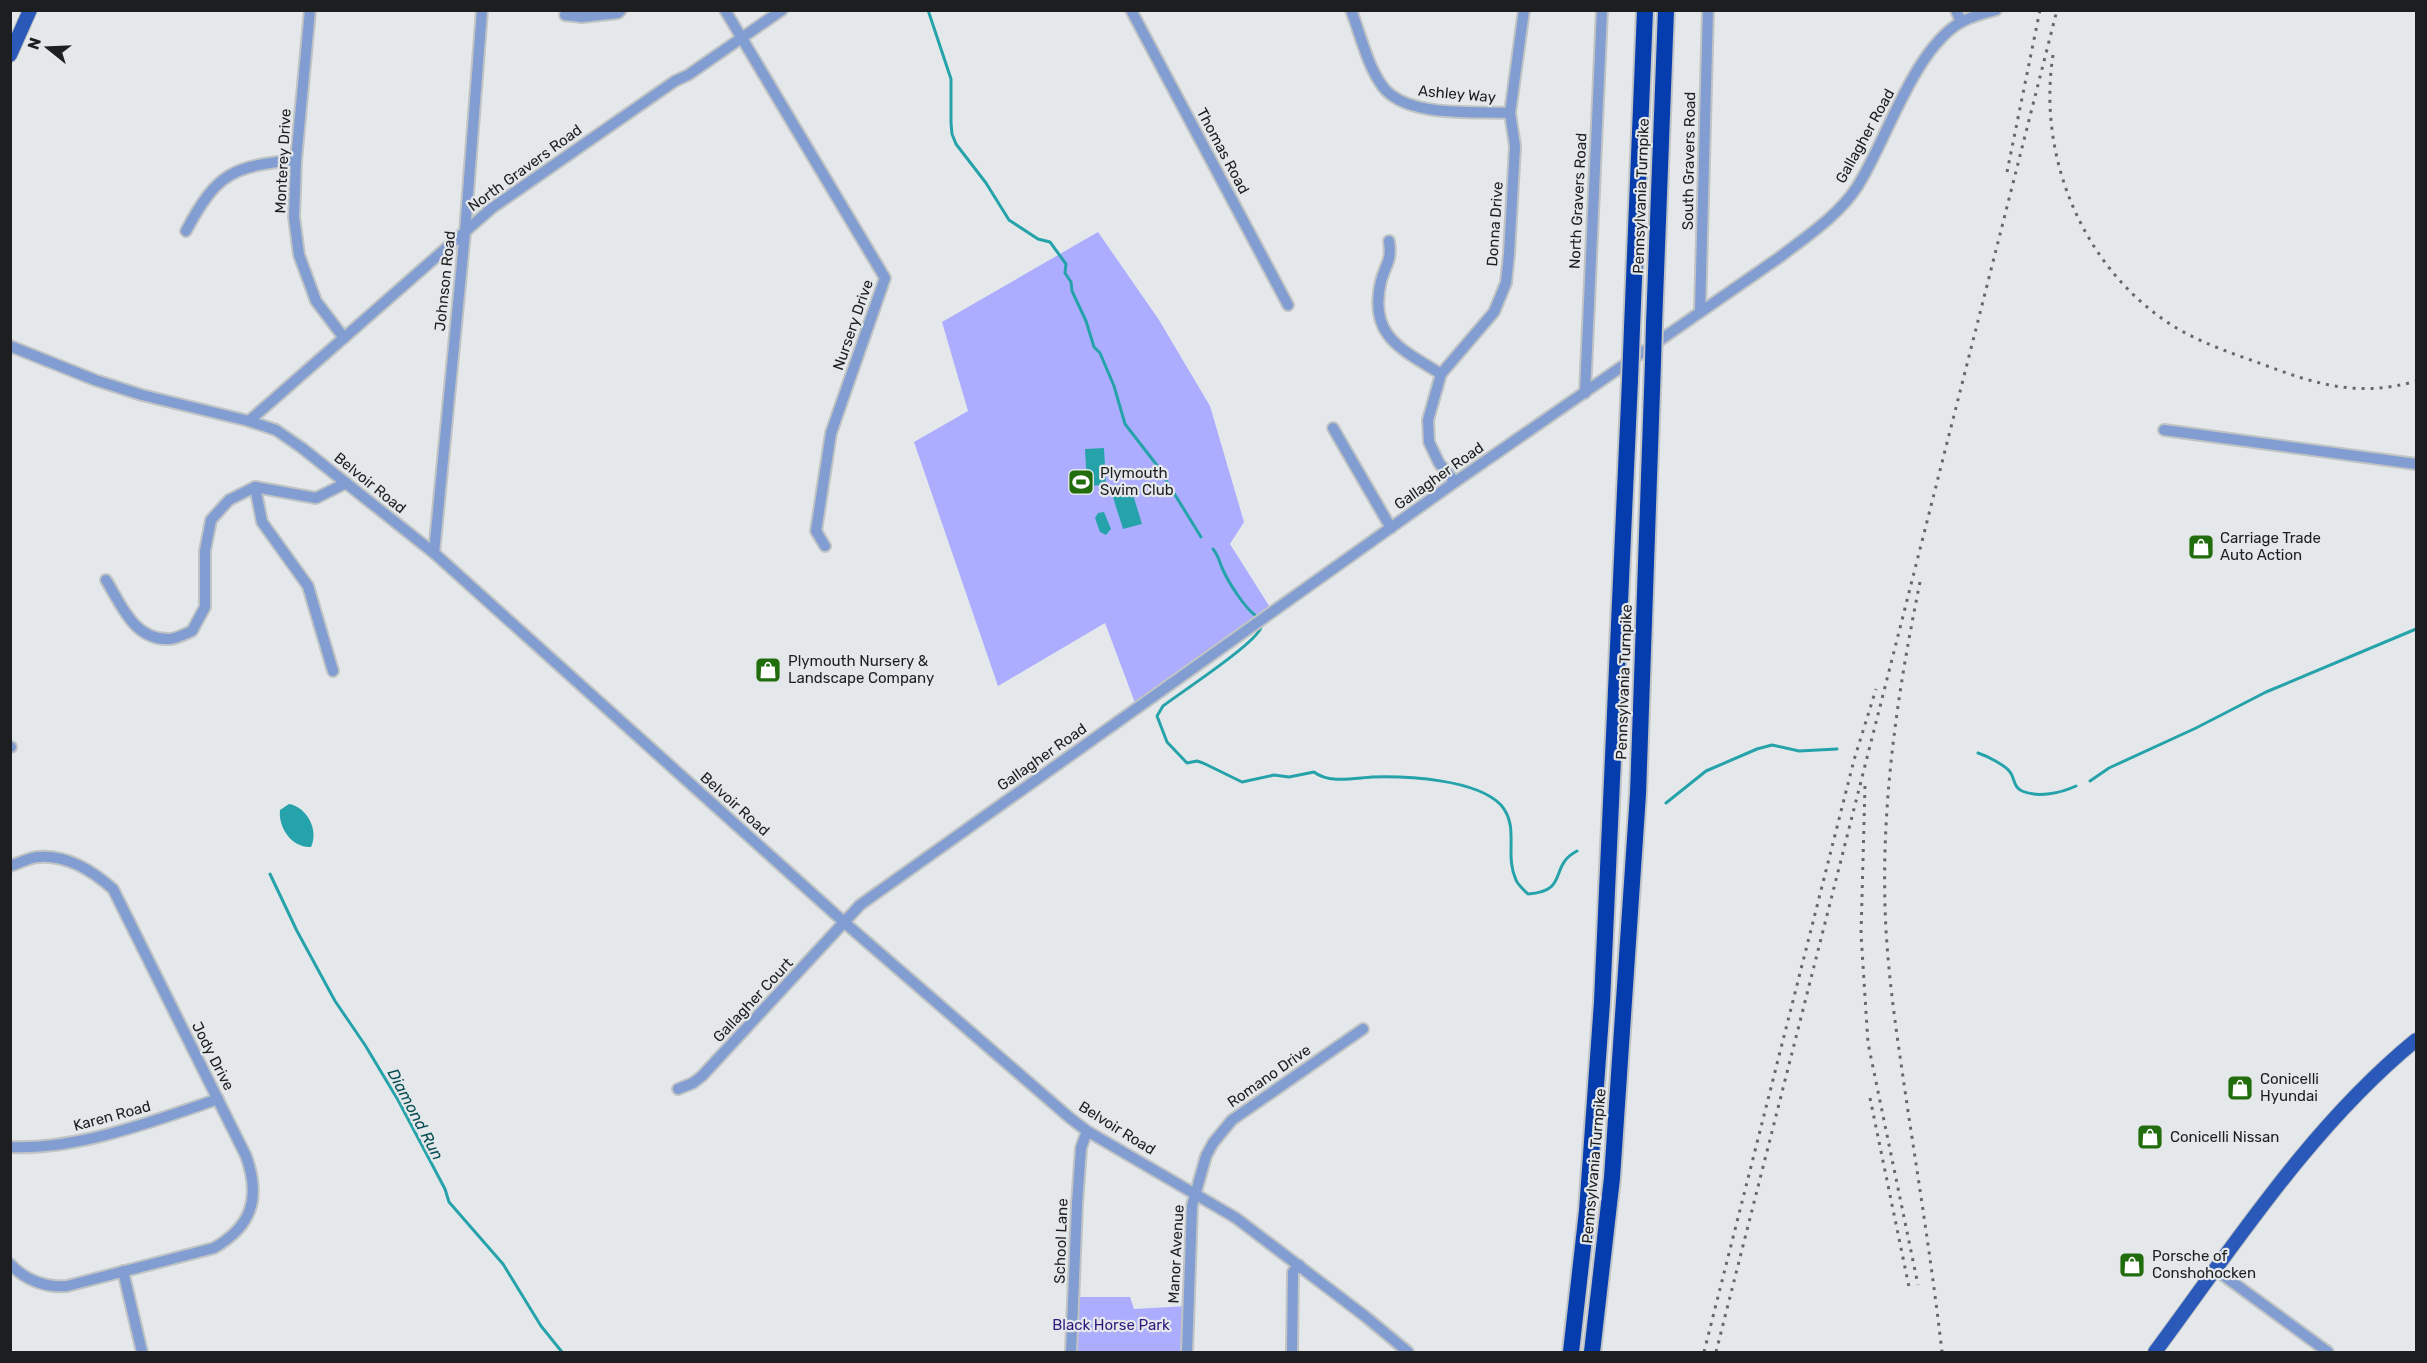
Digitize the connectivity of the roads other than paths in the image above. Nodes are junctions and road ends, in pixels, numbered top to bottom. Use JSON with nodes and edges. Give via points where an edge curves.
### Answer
{"nodes":[{"id":1,"x":30,"y":10,"type":"edge"},
{"id":2,"x":310,"y":10,"type":"edge"},
{"id":3,"x":482,"y":10,"type":"edge"},
{"id":4,"x":567,"y":10,"type":"edge"},
{"id":5,"x":621,"y":10,"type":"edge"},
{"id":6,"x":725,"y":10,"type":"edge"},
{"id":7,"x":782,"y":10,"type":"edge"},
{"id":8,"x":1131,"y":10,"type":"edge"},
{"id":9,"x":1351,"y":10,"type":"edge"},
{"id":10,"x":1524,"y":10,"type":"edge"},
{"id":11,"x":1602,"y":10,"type":"edge"},
{"id":12,"x":1645,"y":10,"type":"edge"},
{"id":13,"x":1666,"y":10,"type":"edge"},
{"id":14,"x":1708,"y":10,"type":"edge"},
{"id":15,"x":1956,"y":10,"type":"edge"},
{"id":16,"x":1996,"y":10,"type":"edge"},
{"id":17,"x":1961,"y":22,"type":"junction"},
{"id":18,"x":744,"y":38,"type":"junction"},
{"id":19,"x":10,"y":55,"type":"edge"},
{"id":20,"x":1510,"y":113,"type":"junction"},
{"id":21,"x":296,"y":160,"type":"junction"},
{"id":22,"x":186,"y":231,"type":"dead end"},
{"id":23,"x":465,"y":232,"type":"junction"},
{"id":24,"x":1389,"y":240,"type":"dead end"},
{"id":25,"x":1288,"y":305,"type":"dead end"},
{"id":26,"x":1700,"y":311,"type":"junction"},
{"id":27,"x":344,"y":338,"type":"junction"},
{"id":28,"x":10,"y":346,"type":"edge"},
{"id":29,"x":1441,"y":374,"type":"junction"},
{"id":30,"x":1585,"y":393,"type":"junction"},
{"id":31,"x":249,"y":421,"type":"junction"},
{"id":32,"x":1333,"y":428,"type":"dead end"},
{"id":33,"x":2164,"y":430,"type":"dead end"},
{"id":34,"x":2416,"y":464,"type":"edge"},
{"id":35,"x":1455,"y":482,"type":"junction"},
{"id":36,"x":346,"y":483,"type":"junction"},
{"id":37,"x":255,"y":487,"type":"junction"},
{"id":38,"x":1391,"y":528,"type":"junction"},
{"id":39,"x":825,"y":546,"type":"dead end"},
{"id":40,"x":434,"y":553,"type":"junction"},
{"id":41,"x":106,"y":580,"type":"dead end"},
{"id":42,"x":333,"y":671,"type":"dead end"},
{"id":43,"x":10,"y":866,"type":"edge"},
{"id":44,"x":845,"y":923,"type":"junction"},
{"id":45,"x":1363,"y":1029,"type":"dead end"},
{"id":46,"x":2416,"y":1040,"type":"edge"},
{"id":47,"x":678,"y":1089,"type":"dead end"},
{"id":48,"x":218,"y":1099,"type":"junction"},
{"id":49,"x":1087,"y":1131,"type":"junction"},
{"id":50,"x":10,"y":1147,"type":"edge"},
{"id":51,"x":1195,"y":1193,"type":"junction"},
{"id":52,"x":10,"y":1264,"type":"edge"},
{"id":53,"x":1299,"y":1265,"type":"junction"},
{"id":54,"x":2216,"y":1270,"type":"junction"},
{"id":55,"x":123,"y":1271,"type":"junction"},
{"id":56,"x":142,"y":1353,"type":"edge"},
{"id":57,"x":1071,"y":1353,"type":"edge"},
{"id":58,"x":1187,"y":1353,"type":"edge"},
{"id":59,"x":1292,"y":1353,"type":"edge"},
{"id":60,"x":1408,"y":1353,"type":"edge"},
{"id":61,"x":1571,"y":1353,"type":"edge"},
{"id":62,"x":1592,"y":1353,"type":"edge"},
{"id":63,"x":2155,"y":1353,"type":"edge"},
{"id":64,"x":2328,"y":1353,"type":"edge"}],
"edges":[{"from":1,"to":19,"type":"main road"},
{"from":2,"to":21,"type":"street","name":"Monterey Drive"},
{"from":3,"to":23,"type":"street","name":"Johnson Road"},
{"from":4,"to":5,"type":"street","via":[[566,15],[582,16]]},
{"from":6,"to":18,"type":"street","name":"Nursery Drive"},
{"from":7,"to":18,"type":"street","name":"North Gravers Road"},
{"from":8,"to":25,"type":"street","name":"Thomas Road"},
{"from":9,"to":20,"type":"street","name":"Ashley Way","via":[[1371,65],[1396,100],[1416,107]]},
{"from":10,"to":20,"type":"street","name":"Donna Drive"},
{"from":11,"to":30,"type":"street","name":"North Gravers Road"},
{"from":12,"to":61,"type":"highway","name":"Pennsylvania Turnpike","bridge":true,"via":[[1602,1002],[1587,1211]]},
{"from":13,"to":62,"type":"highway","name":"Pennsylvania Turnpike","bridge":true,"via":[[1638,794],[1612,1178]]},
{"from":14,"to":26,"type":"street","name":"South Gravers Road"},
{"from":15,"to":17,"type":"street"},
{"from":16,"to":17,"type":"street","name":"Gallagher Road"},
{"from":17,"to":26,"type":"street","name":"Gallagher Road","via":[[1936,44],[1925,60],[1857,188],[1834,215]]},
{"from":18,"to":23,"type":"street","name":"North Gravers Road","via":[[675,81],[501,202]]},
{"from":18,"to":39,"type":"street","name":"Nursery Drive","via":[[885,278],[831,433],[816,531]]},
{"from":20,"to":29,"type":"street","name":"Donna Drive","via":[[1515,146],[1506,283],[1494,312]]},
{"from":21,"to":22,"type":"street","via":[[259,164],[228,174],[203,200]]},
{"from":21,"to":27,"type":"street","name":"Monterey Drive","via":[[294,217],[299,255],[316,301]]},
{"from":23,"to":27,"type":"street","name":"North Gravers Road"},
{"from":23,"to":40,"type":"street","name":"Johnson Road"},
{"from":24,"to":29,"type":"street","via":[[1391,255],[1377,298],[1380,323],[1399,348]]},
{"from":26,"to":30,"type":"street","name":"Gallagher Road"},
{"from":27,"to":31,"type":"street","name":"North Gravers Road"},
{"from":28,"to":31,"type":"street","name":"Belvoir Road","via":[[123,389]]},
{"from":29,"to":35,"type":"street","name":"Donna Drive","via":[[1428,420],[1429,442],[1439,463]]},
{"from":30,"to":35,"type":"street","name":"Gallagher Road"},
{"from":31,"to":36,"type":"street","name":"Belvoir Road","via":[[276,430]]},
{"from":32,"to":38,"type":"street"},
{"from":33,"to":34,"type":"street"},
{"from":35,"to":38,"type":"street","name":"Gallagher Road"},
{"from":36,"to":37,"type":"street","via":[[316,498]]},
{"from":36,"to":40,"type":"street","name":"Belvoir Road"},
{"from":37,"to":41,"type":"street","via":[[229,500],[211,520],[205,551],[206,607],[192,631],[171,639],[146,635],[131,620]]},
{"from":37,"to":42,"type":"street","via":[[262,522],[308,586]]},
{"from":38,"to":44,"type":"street","name":"Gallagher Road","via":[[860,905]]},
{"from":40,"to":44,"type":"street","name":"Belvoir Road"},
{"from":43,"to":48,"type":"street","name":"Jody Drive","via":[[37,857],[70,861],[113,889]]},
{"from":44,"to":47,"type":"street","name":"Gallagher Court","via":[[702,1076]]},
{"from":44,"to":49,"type":"street","name":"Belvoir Road"},
{"from":45,"to":51,"type":"street","name":"Romano Drive","via":[[1232,1120],[1206,1156]]},
{"from":46,"to":54,"type":"main road","via":[[2346,1105],[2281,1182]]},
{"from":48,"to":50,"type":"street","name":"Karen Road","via":[[68,1143]]},
{"from":48,"to":55,"type":"street","name":"Jody Drive","via":[[251,1170],[253,1195],[241,1228],[214,1248]]},
{"from":49,"to":51,"type":"street","name":"Belvoir Road"},
{"from":49,"to":57,"type":"street","name":"School Lane","via":[[1081,1148],[1077,1193]]},
{"from":51,"to":53,"type":"street","name":"Belvoir Road"},
{"from":51,"to":58,"type":"street","name":"Manor Avenue"},
{"from":52,"to":55,"type":"street","name":"Jody Drive","via":[[27,1278],[55,1287]]},
{"from":53,"to":59,"type":"street","via":[[1293,1272]]},
{"from":53,"to":60,"type":"street","name":"Belvoir Road"},
{"from":54,"to":63,"type":"main road"},
{"from":54,"to":64,"type":"street"},
{"from":55,"to":56,"type":"street"}]}
